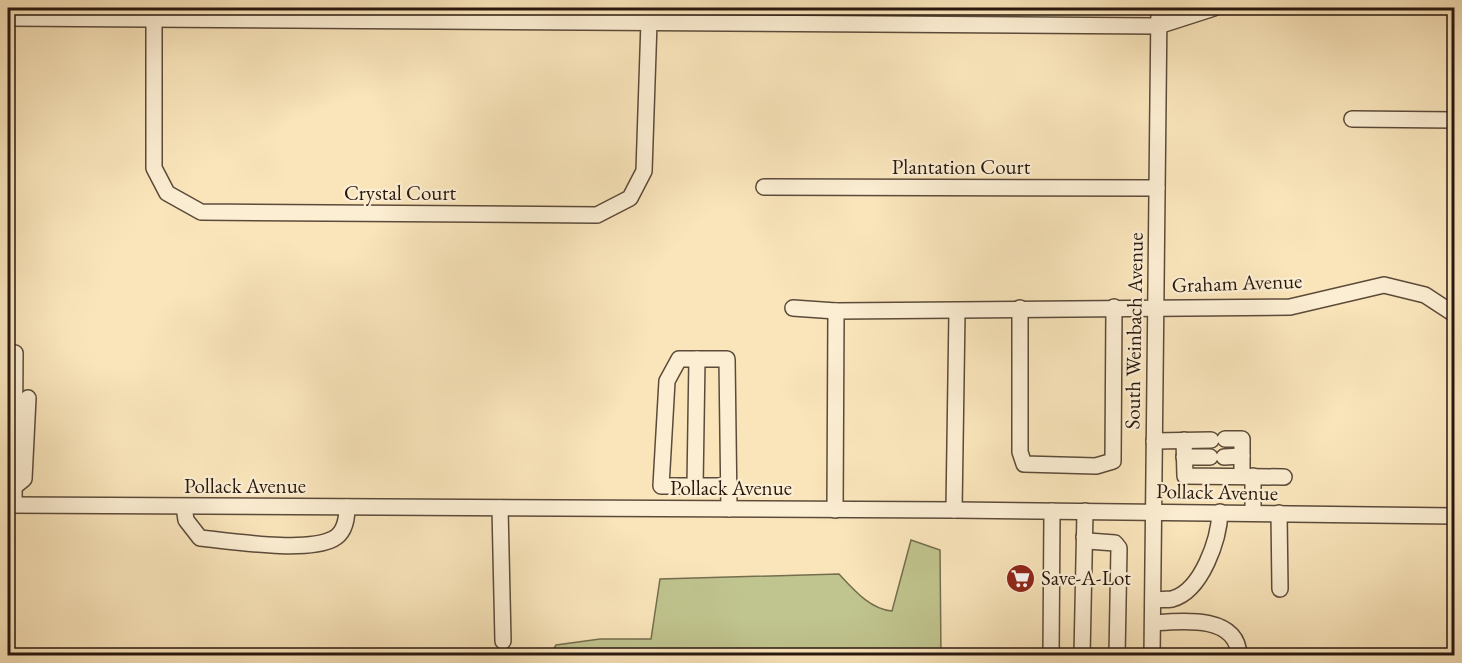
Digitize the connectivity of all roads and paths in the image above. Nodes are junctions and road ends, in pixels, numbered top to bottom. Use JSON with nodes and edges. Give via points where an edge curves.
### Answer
{"nodes":[{"id":1,"x":1159,"y":8,"type":"edge"},
{"id":2,"x":1214,"y":8,"type":"edge"},
{"id":3,"x":8,"y":18,"type":"edge"},
{"id":4,"x":154,"y":21,"type":"junction"},
{"id":5,"x":649,"y":22,"type":"junction"},
{"id":6,"x":1158,"y":26,"type":"junction"},
{"id":7,"x":1352,"y":119,"type":"dead end"},
{"id":8,"x":1455,"y":120,"type":"edge"},
{"id":9,"x":764,"y":187,"type":"dead end"},
{"id":10,"x":1158,"y":188,"type":"junction"},
{"id":11,"x":1156,"y":306,"type":"junction"},
{"id":12,"x":1114,"y":307,"type":"junction"},
{"id":13,"x":793,"y":308,"type":"dead end"},
{"id":14,"x":1020,"y":308,"type":"junction"},
{"id":15,"x":836,"y":311,"type":"junction"},
{"id":16,"x":957,"y":312,"type":"junction"},
{"id":17,"x":1455,"y":314,"type":"edge"},
{"id":18,"x":15,"y":353,"type":"dead end"},
{"id":19,"x":697,"y":358,"type":"junction"},
{"id":20,"x":28,"y":398,"type":"dead end"},
{"id":21,"x":1184,"y":440,"type":"junction"},
{"id":22,"x":1154,"y":441,"type":"junction"},
{"id":23,"x":1242,"y":456,"type":"junction"},
{"id":24,"x":1184,"y":457,"type":"junction"},
{"id":25,"x":1248,"y":476,"type":"junction"},
{"id":26,"x":1284,"y":477,"type":"dead end"},
{"id":27,"x":661,"y":486,"type":"junction"},
{"id":28,"x":695,"y":486,"type":"junction"},
{"id":29,"x":729,"y":486,"type":"junction"},
{"id":30,"x":14,"y":487,"type":"junction"},
{"id":31,"x":11,"y":506,"type":"edge"},
{"id":32,"x":184,"y":507,"type":"junction"},
{"id":33,"x":347,"y":507,"type":"junction"},
{"id":34,"x":500,"y":508,"type":"junction"},
{"id":35,"x":661,"y":509,"type":"junction"},
{"id":36,"x":729,"y":509,"type":"junction"},
{"id":37,"x":835,"y":510,"type":"junction"},
{"id":38,"x":954,"y":510,"type":"junction"},
{"id":39,"x":1052,"y":511,"type":"junction"},
{"id":40,"x":1085,"y":511,"type":"junction"},
{"id":41,"x":1154,"y":512,"type":"junction"},
{"id":42,"x":1220,"y":513,"type":"junction"},
{"id":43,"x":1252,"y":513,"type":"junction"},
{"id":44,"x":1279,"y":513,"type":"junction"},
{"id":45,"x":1455,"y":516,"type":"edge"},
{"id":46,"x":1084,"y":537,"type":"junction"},
{"id":47,"x":1280,"y":589,"type":"dead end"},
{"id":48,"x":1153,"y":600,"type":"junction"},
{"id":49,"x":1153,"y":623,"type":"junction"},
{"id":50,"x":502,"y":641,"type":"dead end"},
{"id":51,"x":1051,"y":656,"type":"edge"},
{"id":52,"x":1082,"y":656,"type":"edge"},
{"id":53,"x":1117,"y":656,"type":"edge"},
{"id":54,"x":1152,"y":656,"type":"edge"},
{"id":55,"x":1239,"y":656,"type":"edge"}],
"edges":[{"from":1,"to":6,"type":"street","name":"South Weinbach Avenue"},
{"from":2,"to":6,"type":"street"},
{"from":3,"to":4,"type":"street"},
{"from":4,"to":5,"type":"street"},
{"from":4,"to":5,"type":"street","name":"Crystal Court","via":[[154,168],[167,193],[201,212],[585,215],[597,215],[630,198],[644,171]]},
{"from":5,"to":6,"type":"street"},
{"from":6,"to":10,"type":"street","name":"South Weinbach Avenue"},
{"from":7,"to":8,"type":"street"},
{"from":9,"to":10,"type":"street","name":"Plantation Court"},
{"from":10,"to":11,"type":"street","name":"South Weinbach Avenue"},
{"from":11,"to":12,"type":"street","name":"Graham Avenue"},
{"from":11,"to":17,"type":"street","name":"Graham Avenue","via":[[1290,307],[1384,285],[1425,295]]},
{"from":11,"to":22,"type":"street","name":"South Weinbach Avenue"},
{"from":12,"to":14,"type":"street","name":"Graham Avenue"},
{"from":12,"to":14,"type":"street","via":[[1113,461],[1096,466],[1024,464],[1020,452]]},
{"from":13,"to":15,"type":"street","name":"Graham Avenue"},
{"from":14,"to":16,"type":"street","name":"Graham Avenue"},
{"from":15,"to":16,"type":"street","name":"Graham Avenue"},
{"from":15,"to":37,"type":"street"},
{"from":16,"to":38,"type":"street"},
{"from":18,"to":30,"type":"street"},
{"from":19,"to":27,"type":"street","via":[[679,358],[667,381]]},
{"from":19,"to":28,"type":"street"},
{"from":19,"to":29,"type":"street","via":[[727,358]]},
{"from":20,"to":30,"type":"street","via":[[24,479]]},
{"from":21,"to":22,"type":"street"},
{"from":21,"to":23,"type":"street","via":[[1242,439]]},
{"from":21,"to":24,"type":"street"},
{"from":22,"to":41,"type":"street","name":"South Weinbach Avenue"},
{"from":23,"to":24,"type":"street"},
{"from":23,"to":25,"type":"street"},
{"from":24,"to":25,"type":"street","via":[[1185,477]]},
{"from":25,"to":26,"type":"street"},
{"from":25,"to":43,"type":"street"},
{"from":27,"to":28,"type":"street"},
{"from":27,"to":35,"type":"street"},
{"from":28,"to":29,"type":"street"},
{"from":29,"to":36,"type":"street"},
{"from":30,"to":31,"type":"street"},
{"from":31,"to":32,"type":"street","name":"Pollack Avenue"},
{"from":32,"to":33,"type":"street","name":"Pollack Avenue"},
{"from":32,"to":33,"type":"street","via":[[186,520],[200,538],[315,545],[335,538],[347,522]]},
{"from":33,"to":34,"type":"street","name":"Pollack Avenue"},
{"from":34,"to":35,"type":"street","name":"Pollack Avenue"},
{"from":34,"to":50,"type":"street"},
{"from":35,"to":36,"type":"street","name":"Pollack Avenue"},
{"from":36,"to":37,"type":"street","name":"Pollack Avenue"},
{"from":37,"to":38,"type":"street","name":"Pollack Avenue"},
{"from":38,"to":39,"type":"street","name":"Pollack Avenue"},
{"from":39,"to":40,"type":"street","name":"Pollack Avenue"},
{"from":39,"to":51,"type":"street"},
{"from":40,"to":41,"type":"street","name":"Pollack Avenue"},
{"from":40,"to":46,"type":"street"},
{"from":41,"to":42,"type":"street","name":"Pollack Avenue"},
{"from":41,"to":48,"type":"street","name":"South Weinbach Avenue"},
{"from":42,"to":43,"type":"street","name":"Pollack Avenue"},
{"from":42,"to":48,"type":"street","via":[[1220,533],[1210,558],[1190,586],[1173,599]]},
{"from":43,"to":44,"type":"street","name":"Pollack Avenue"},
{"from":44,"to":45,"type":"street","name":"Pollack Avenue"},
{"from":44,"to":47,"type":"street"},
{"from":46,"to":52,"type":"street"},
{"from":46,"to":53,"type":"street","via":[[1118,546]]},
{"from":48,"to":49,"type":"street","name":"South Weinbach Avenue"},
{"from":49,"to":54,"type":"street","name":"South Weinbach Avenue"},
{"from":49,"to":55,"type":"street","via":[[1188,620],[1215,625],[1228,632]]}]}
